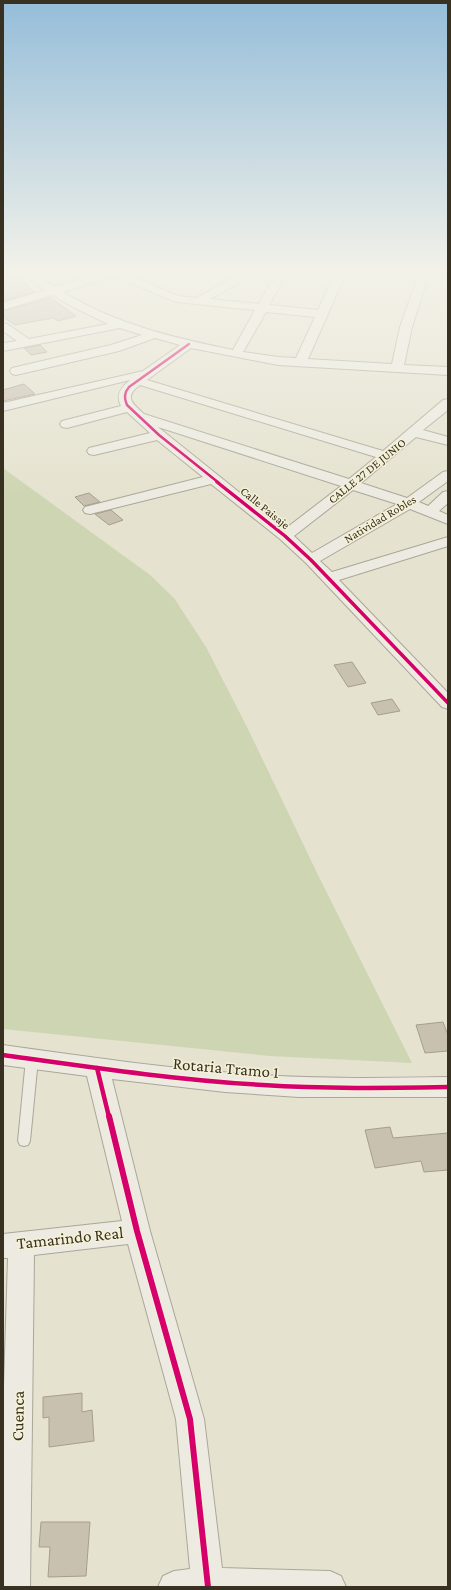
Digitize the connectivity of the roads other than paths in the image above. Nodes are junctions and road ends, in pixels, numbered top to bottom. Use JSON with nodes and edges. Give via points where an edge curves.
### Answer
{"nodes":[{"id":1,"x":117,"y":347,"type":"edge"},
{"id":2,"x":184,"y":347,"type":"edge"},
{"id":3,"x":204,"y":347,"type":"edge"},
{"id":4,"x":240,"y":347,"type":"edge"},
{"id":5,"x":307,"y":347,"type":"edge"},
{"id":6,"x":402,"y":347,"type":"edge"},
{"id":7,"x":236,"y":354,"type":"junction"},
{"id":8,"x":300,"y":363,"type":"junction"},
{"id":9,"x":398,"y":369,"type":"junction"},
{"id":10,"x":16,"y":371,"type":"dead end"},
{"id":11,"x":448,"y":371,"type":"edge"},
{"id":12,"x":141,"y":376,"type":"junction"},
{"id":13,"x":448,"y":403,"type":"edge"},
{"id":14,"x":3,"y":407,"type":"edge"},
{"id":15,"x":133,"y":412,"type":"junction"},
{"id":16,"x":67,"y":424,"type":"dead end"},
{"id":17,"x":414,"y":432,"type":"junction"},
{"id":18,"x":159,"y":435,"type":"junction"},
{"id":19,"x":448,"y":441,"type":"edge"},
{"id":20,"x":94,"y":451,"type":"dead end"},
{"id":21,"x":386,"y":456,"type":"junction"},
{"id":22,"x":448,"y":475,"type":"edge"},
{"id":23,"x":214,"y":479,"type":"junction"},
{"id":24,"x":352,"y":484,"type":"junction"},
{"id":25,"x":448,"y":495,"type":"edge"},
{"id":26,"x":409,"y":503,"type":"junction"},
{"id":27,"x":90,"y":510,"type":"dead end"},
{"id":28,"x":430,"y":512,"type":"junction"},
{"id":29,"x":448,"y":520,"type":"edge"},
{"id":30,"x":285,"y":536,"type":"junction"},
{"id":31,"x":448,"y":541,"type":"edge"},
{"id":32,"x":311,"y":560,"type":"junction"},
{"id":33,"x":330,"y":578,"type":"junction"},
{"id":34,"x":448,"y":703,"type":"edge"},
{"id":35,"x":3,"y":1055,"type":"edge"},
{"id":36,"x":32,"y":1059,"type":"junction"},
{"id":37,"x":97,"y":1068,"type":"junction"},
{"id":38,"x":448,"y":1087,"type":"edge"},
{"id":39,"x":24,"y":1141,"type":"dead end"},
{"id":40,"x":138,"y":1231,"type":"junction"},
{"id":41,"x":12,"y":1245,"type":"edge"},
{"id":42,"x":208,"y":1585,"type":"edge"},
{"id":43,"x":14,"y":1587,"type":"edge"},
{"id":44,"x":174,"y":1587,"type":"edge"},
{"id":45,"x":330,"y":1587,"type":"edge"}],
"edges":[{"from":1,"to":10,"type":"street"},
{"from":2,"to":12,"type":"street"},
{"from":3,"to":7,"type":"street"},
{"from":4,"to":7,"type":"street"},
{"from":5,"to":8,"type":"street"},
{"from":6,"to":9,"type":"street"},
{"from":7,"to":8,"type":"street"},
{"from":8,"to":9,"type":"street"},
{"from":9,"to":11,"type":"street"},
{"from":12,"to":14,"type":"street"},
{"from":12,"to":15,"type":"street","via":[[125,392],[124,399]]},
{"from":12,"to":21,"type":"street"},
{"from":13,"to":17,"type":"street","name":"CALLE 27 DE JUNIO"},
{"from":15,"to":16,"type":"street"},
{"from":15,"to":18,"type":"street","name":"Calle Paisaje"},
{"from":15,"to":24,"type":"street"},
{"from":17,"to":19,"type":"street"},
{"from":17,"to":21,"type":"street","name":"CALLE 27 DE JUNIO"},
{"from":18,"to":20,"type":"street"},
{"from":18,"to":23,"type":"street","name":"Calle Paisaje"},
{"from":21,"to":24,"type":"street","name":"CALLE 27 DE JUNIO"},
{"from":22,"to":26,"type":"street","name":"Natividad Robles"},
{"from":23,"to":27,"type":"street"},
{"from":23,"to":30,"type":"street","name":"Calle Paisaje"},
{"from":24,"to":26,"type":"street"},
{"from":24,"to":30,"type":"street","name":"CALLE 27 DE JUNIO"},
{"from":25,"to":28,"type":"street"},
{"from":26,"to":28,"type":"street"},
{"from":26,"to":32,"type":"street","name":"Natividad Robles"},
{"from":28,"to":29,"type":"street"},
{"from":30,"to":32,"type":"street","name":"Calle Paisaje"},
{"from":31,"to":33,"type":"street"},
{"from":32,"to":33,"type":"street","name":"Calle Paisaje"},
{"from":33,"to":34,"type":"street","name":"Calle Paisaje"},
{"from":35,"to":36,"type":"street","name":"Rotaria Tramo 1"},
{"from":36,"to":37,"type":"street","name":"Rotaria Tramo 1"},
{"from":36,"to":39,"type":"lane"},
{"from":37,"to":38,"type":"street","name":"Rotaria Tramo 1","via":[[298,1087]]},
{"from":37,"to":40,"type":"street"},
{"from":40,"to":41,"type":"street","name":"Tamarindo Real"},
{"from":40,"to":42,"type":"street","via":[[190,1420]]},
{"from":41,"to":43,"type":"street","name":"Cuenca"},
{"from":42,"to":44,"type":"street"},
{"from":42,"to":45,"type":"street"}]}
